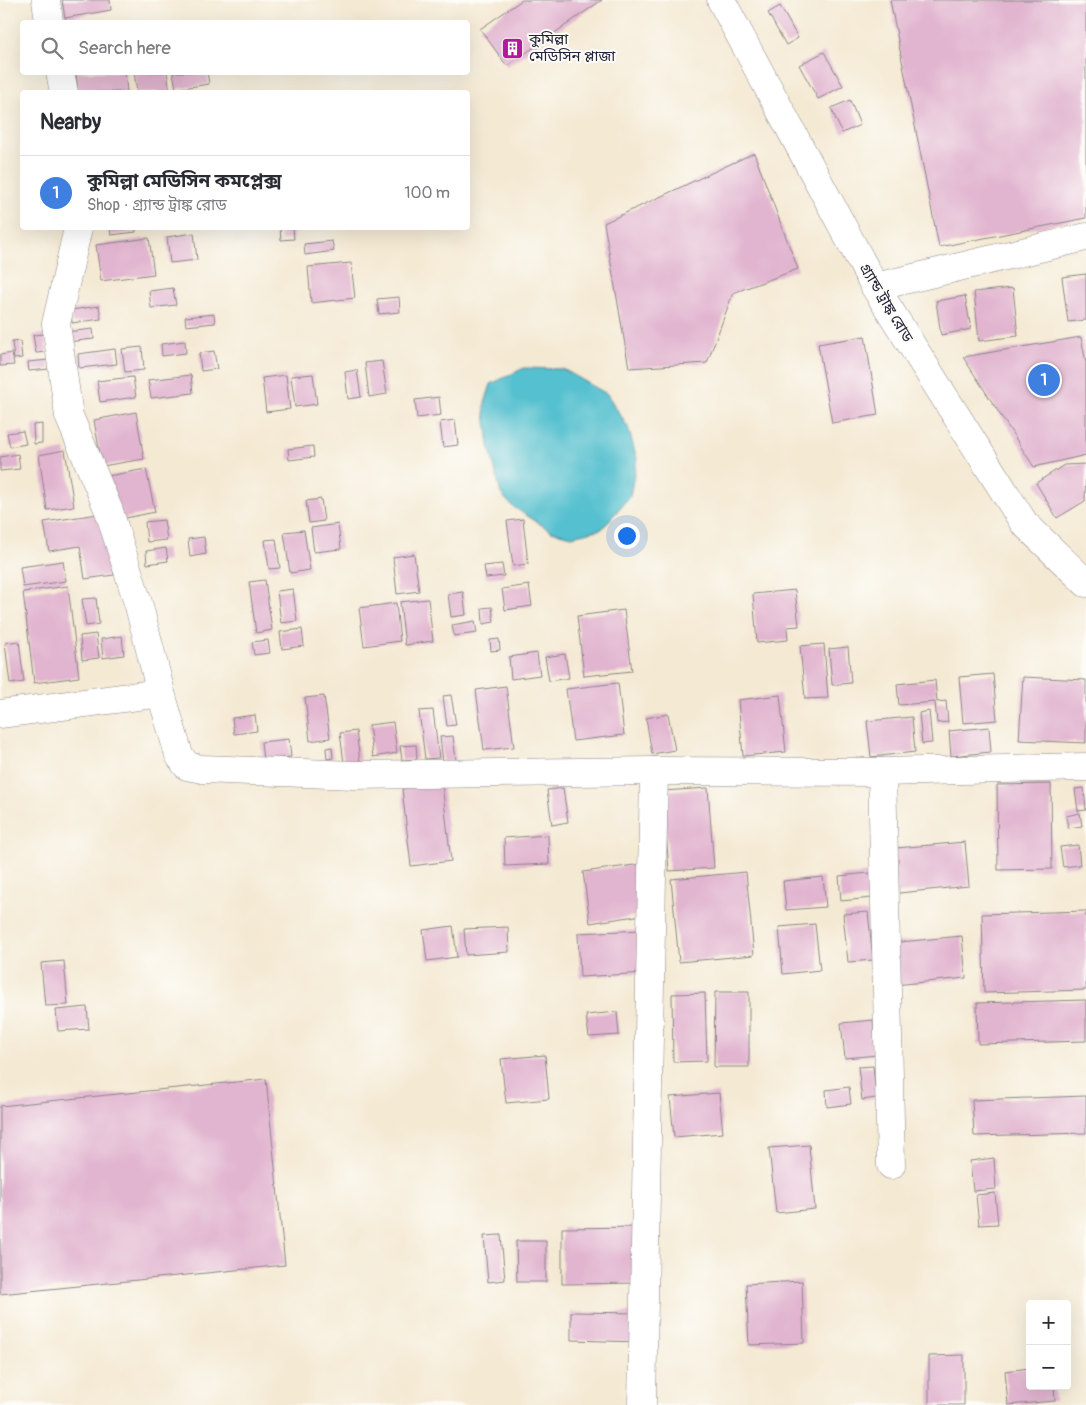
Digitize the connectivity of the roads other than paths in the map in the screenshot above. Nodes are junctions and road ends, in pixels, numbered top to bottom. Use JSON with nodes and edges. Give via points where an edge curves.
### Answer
{"nodes":[{"id":1,"x":46,"y":0,"type":"edge"},
{"id":2,"x":721,"y":0,"type":"edge"},
{"id":3,"x":49,"y":20,"type":"edge"},
{"id":4,"x":61,"y":75,"type":"edge"},
{"id":5,"x":64,"y":90,"type":"edge"},
{"id":6,"x":78,"y":230,"type":"edge"},
{"id":7,"x":1086,"y":237,"type":"edge"},
{"id":8,"x":875,"y":288,"type":"junction"},
{"id":9,"x":1086,"y":583,"type":"edge"},
{"id":10,"x":161,"y":693,"type":"junction"},
{"id":11,"x":0,"y":714,"type":"edge"},
{"id":12,"x":1086,"y":767,"type":"edge"},
{"id":13,"x":654,"y":771,"type":"junction"},
{"id":14,"x":882,"y":772,"type":"junction"},
{"id":15,"x":891,"y":1165,"type":"dead end"},
{"id":16,"x":642,"y":1405,"type":"edge"}],
"edges":[{"from":1,"to":3,"type":"main road"},
{"from":2,"to":8,"type":"main road","name":"গ্র্যান্ড ট্রাঙ্ক রোড"},
{"from":4,"to":5,"type":"main road"},
{"from":6,"to":10,"type":"main road","via":[[56,324],[69,416],[109,511],[139,606]]},
{"from":7,"to":8,"type":"main road"},
{"from":8,"to":9,"type":"main road","name":"গ্র্যান্ড ট্রাঙ্ক রোড","via":[[1024,523]]},
{"from":10,"to":11,"type":"main road"},
{"from":10,"to":13,"type":"main road","via":[[179,755],[187,766],[202,769],[354,775]]},
{"from":12,"to":14,"type":"main road"},
{"from":13,"to":14,"type":"main road"},
{"from":13,"to":16,"type":"main road"},
{"from":14,"to":15,"type":"main road"}]}
